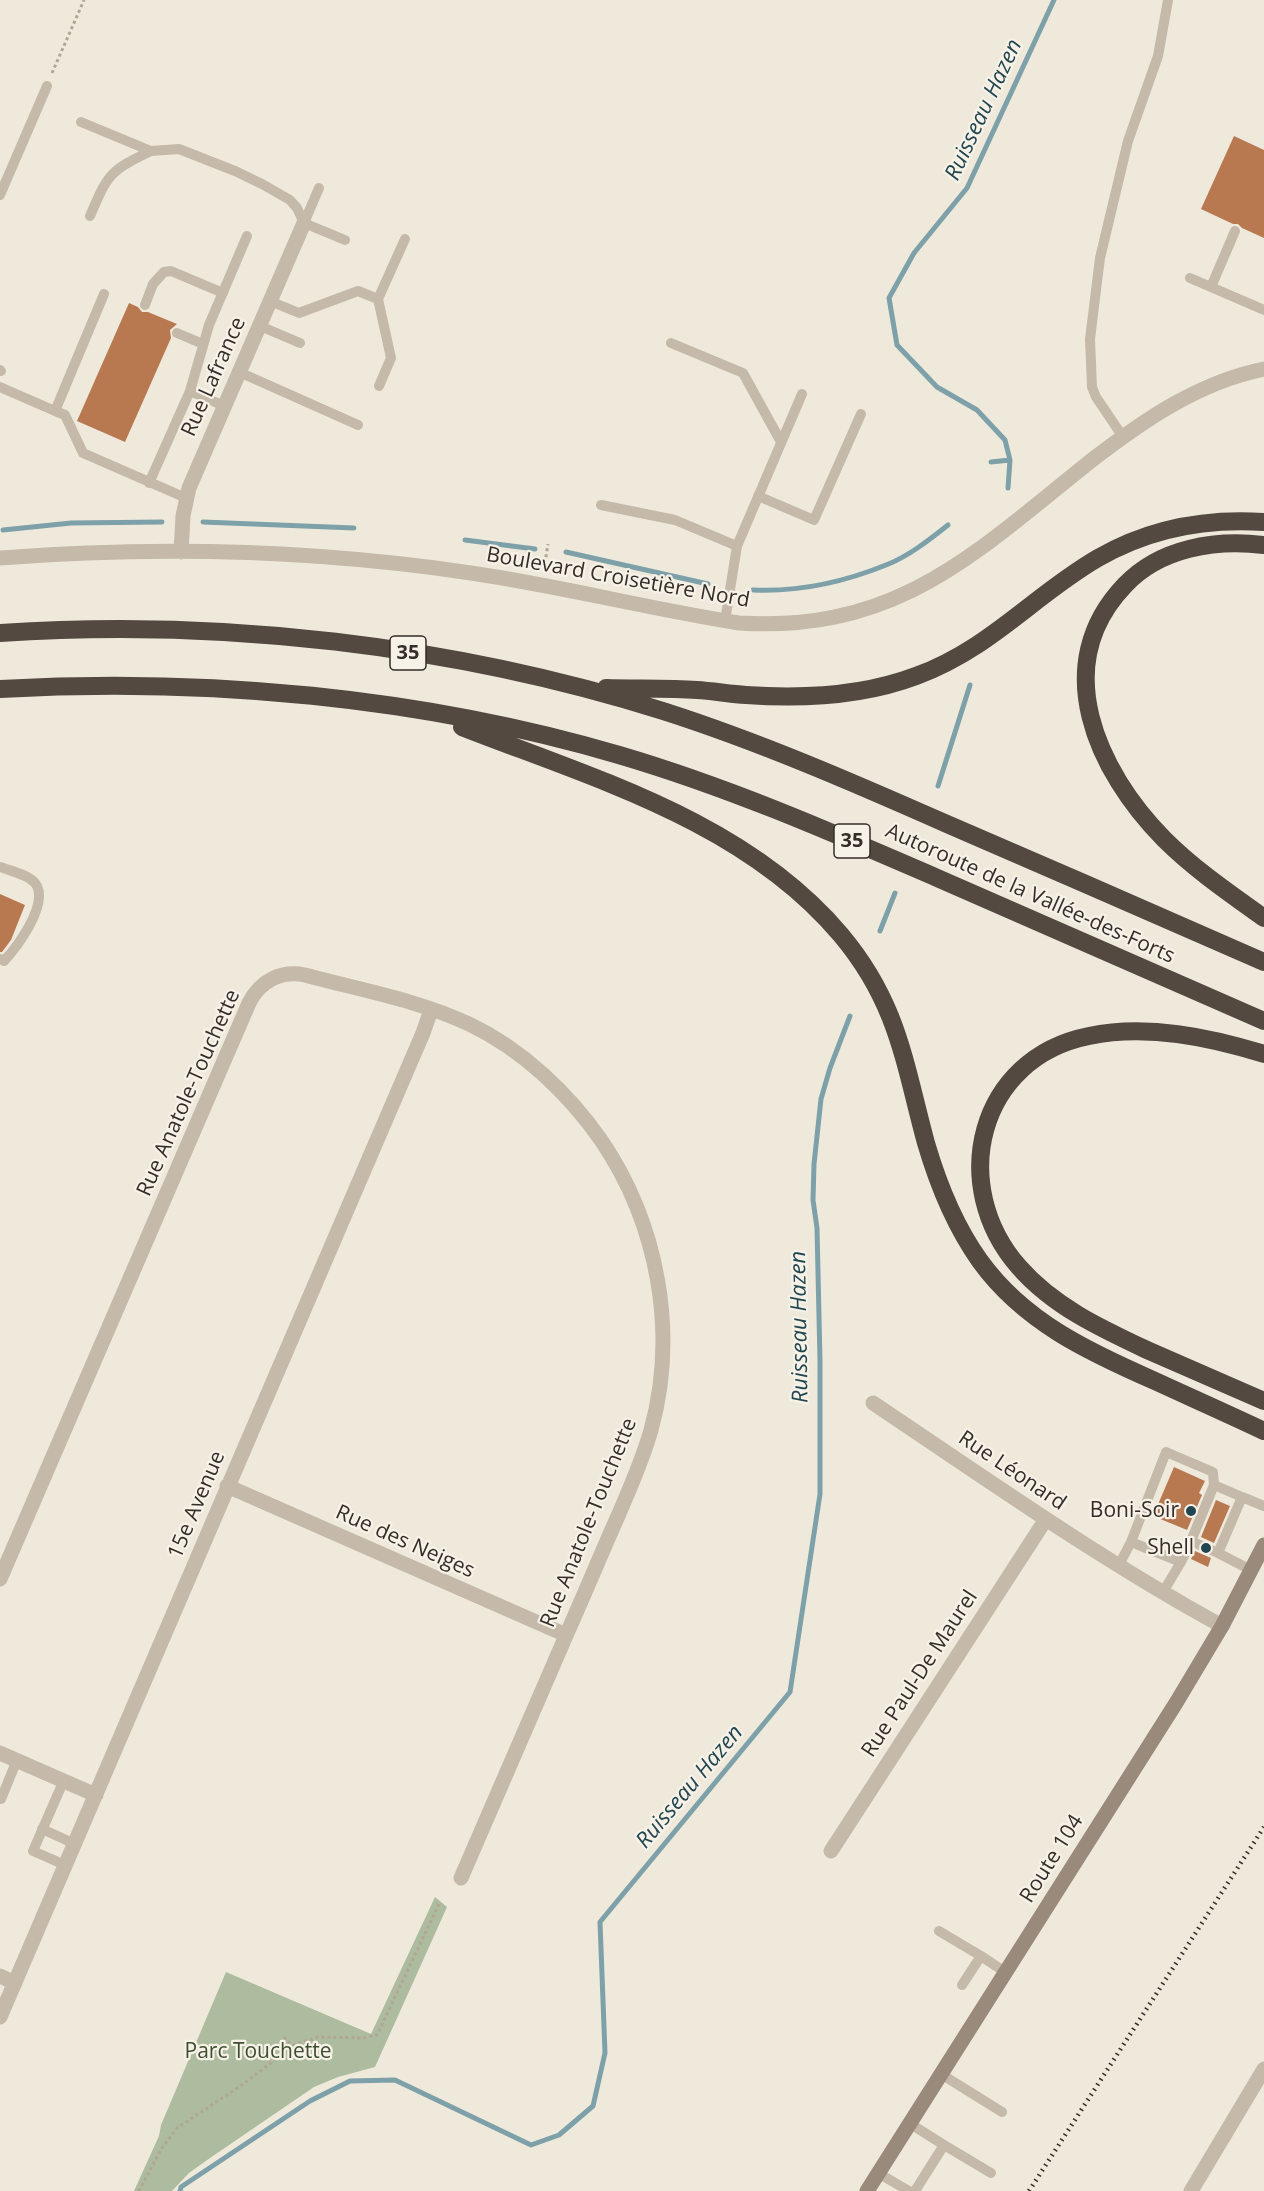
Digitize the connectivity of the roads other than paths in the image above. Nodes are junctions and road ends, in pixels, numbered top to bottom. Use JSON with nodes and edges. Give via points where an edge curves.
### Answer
{"nodes":[{"id":1,"x":1167,"y":0,"type":"edge"},
{"id":2,"x":47,"y":86,"type":"road end"},
{"id":3,"x":81,"y":122,"type":"dead end"},
{"id":4,"x":151,"y":151,"type":"junction"},
{"id":5,"x":319,"y":188,"type":"dead end"},
{"id":6,"x":0,"y":195,"type":"edge"},
{"id":7,"x":90,"y":216,"type":"dead end"},
{"id":8,"x":304,"y":224,"type":"junction"},
{"id":9,"x":1235,"y":231,"type":"dead end"},
{"id":10,"x":247,"y":236,"type":"dead end"},
{"id":11,"x":405,"y":239,"type":"dead end"},
{"id":12,"x":345,"y":240,"type":"dead end"},
{"id":13,"x":1190,"y":278,"type":"dead end"},
{"id":14,"x":1211,"y":287,"type":"junction"},
{"id":15,"x":222,"y":293,"type":"junction"},
{"id":16,"x":104,"y":294,"type":"dead end"},
{"id":17,"x":378,"y":299,"type":"junction"},
{"id":18,"x":270,"y":301,"type":"junction"},
{"id":19,"x":145,"y":305,"type":"dead end"},
{"id":20,"x":1264,"y":310,"type":"edge"},
{"id":21,"x":260,"y":326,"type":"junction"},
{"id":22,"x":177,"y":333,"type":"dead end"},
{"id":23,"x":300,"y":343,"type":"dead end"},
{"id":24,"x":671,"y":343,"type":"dead end"},
{"id":25,"x":203,"y":344,"type":"junction"},
{"id":26,"x":1264,"y":369,"type":"edge"},
{"id":27,"x":239,"y":372,"type":"junction"},
{"id":28,"x":379,"y":386,"type":"dead end"},
{"id":29,"x":0,"y":387,"type":"edge"},
{"id":30,"x":190,"y":391,"type":"junction"},
{"id":31,"x":802,"y":394,"type":"dead end"},
{"id":32,"x":224,"y":406,"type":"junction"},
{"id":33,"x":55,"y":411,"type":"junction"},
{"id":34,"x":861,"y":414,"type":"dead end"},
{"id":35,"x":358,"y":425,"type":"dead end"},
{"id":36,"x":1123,"y":437,"type":"junction"},
{"id":37,"x":781,"y":442,"type":"junction"},
{"id":38,"x":149,"y":483,"type":"junction"},
{"id":39,"x":758,"y":496,"type":"junction"},
{"id":40,"x":186,"y":498,"type":"junction"},
{"id":41,"x":601,"y":505,"type":"dead end"},
{"id":42,"x":1264,"y":522,"type":"edge"},
{"id":43,"x":1264,"y":545,"type":"edge"},
{"id":44,"x":736,"y":546,"type":"junction"},
{"id":45,"x":181,"y":552,"type":"junction"},
{"id":46,"x":0,"y":558,"type":"edge"},
{"id":47,"x":726,"y":621,"type":"junction"},
{"id":48,"x":0,"y":633,"type":"edge"},
{"id":49,"x":574,"y":687,"type":"junction"},
{"id":50,"x":0,"y":689,"type":"edge"},
{"id":51,"x":422,"y":711,"type":"junction"},
{"id":52,"x":0,"y":867,"type":"edge"},
{"id":53,"x":1264,"y":918,"type":"edge"},
{"id":54,"x":1264,"y":962,"type":"edge"},
{"id":55,"x":1,"y":963,"type":"edge"},
{"id":56,"x":431,"y":1010,"type":"junction"},
{"id":57,"x":1264,"y":1021,"type":"edge"},
{"id":58,"x":1264,"y":1054,"type":"edge"},
{"id":59,"x":1264,"y":1401,"type":"edge"},
{"id":60,"x":873,"y":1403,"type":"dead end"},
{"id":61,"x":1264,"y":1431,"type":"edge"},
{"id":62,"x":1214,"y":1485,"type":"junction"},
{"id":63,"x":227,"y":1486,"type":"junction"},
{"id":64,"x":1242,"y":1497,"type":"junction"},
{"id":65,"x":1264,"y":1506,"type":"edge"},
{"id":66,"x":1046,"y":1519,"type":"junction"},
{"id":67,"x":1191,"y":1541,"type":"junction"},
{"id":68,"x":1131,"y":1542,"type":"junction"},
{"id":69,"x":1263,"y":1550,"type":"edge"},
{"id":70,"x":1218,"y":1553,"type":"junction"},
{"id":71,"x":1181,"y":1562,"type":"junction"},
{"id":72,"x":1119,"y":1566,"type":"junction"},
{"id":73,"x":1251,"y":1570,"type":"junction"},
{"id":74,"x":0,"y":1579,"type":"edge"},
{"id":75,"x":1163,"y":1592,"type":"junction"},
{"id":76,"x":1222,"y":1626,"type":"junction"},
{"id":77,"x":566,"y":1635,"type":"junction"},
{"id":78,"x":0,"y":1753,"type":"edge"},
{"id":79,"x":17,"y":1760,"type":"junction"},
{"id":80,"x":63,"y":1780,"type":"junction"},
{"id":81,"x":96,"y":1795,"type":"junction"},
{"id":82,"x":1,"y":1799,"type":"edge"},
{"id":83,"x":42,"y":1829,"type":"junction"},
{"id":84,"x":75,"y":1844,"type":"junction"},
{"id":85,"x":831,"y":1851,"type":"dead end"},
{"id":86,"x":65,"y":1865,"type":"junction"},
{"id":87,"x":461,"y":1878,"type":"dead end"},
{"id":88,"x":939,"y":1931,"type":"dead end"},
{"id":89,"x":981,"y":1956,"type":"junction"},
{"id":90,"x":1005,"y":1972,"type":"junction"},
{"id":91,"x":0,"y":1976,"type":"edge"},
{"id":92,"x":15,"y":1983,"type":"junction"},
{"id":93,"x":962,"y":1985,"type":"dead end"},
{"id":94,"x":0,"y":2017,"type":"edge"},
{"id":95,"x":1264,"y":2069,"type":"edge"},
{"id":96,"x":941,"y":2074,"type":"junction"},
{"id":97,"x":1002,"y":2112,"type":"dead end"},
{"id":98,"x":909,"y":2123,"type":"junction"},
{"id":99,"x":944,"y":2145,"type":"junction"},
{"id":100,"x":878,"y":2173,"type":"junction"},
{"id":101,"x":991,"y":2173,"type":"dead end"},
{"id":102,"x":867,"y":2191,"type":"edge"},
{"id":103,"x":909,"y":2191,"type":"edge"},
{"id":104,"x":915,"y":2191,"type":"edge"},
{"id":105,"x":1191,"y":2191,"type":"edge"}],
"edges":[{"from":1,"to":36,"type":"lane","via":[[1158,56],[1128,141],[1100,258],[1090,339],[1092,387]]},
{"from":2,"to":6,"type":"lane"},
{"from":3,"to":4,"type":"lane"},
{"from":4,"to":7,"type":"lane","via":[[114,171]]},
{"from":4,"to":8,"type":"lane","via":[[185,151],[262,184],[290,200]]},
{"from":5,"to":8,"type":"lane"},
{"from":8,"to":12,"type":"lane"},
{"from":8,"to":18,"type":"street","name":"Rue Lafrance"},
{"from":9,"to":14,"type":"lane"},
{"from":10,"to":15,"type":"lane"},
{"from":11,"to":17,"type":"lane"},
{"from":13,"to":14,"type":"lane"},
{"from":14,"to":20,"type":"lane"},
{"from":15,"to":19,"type":"lane","via":[[171,271],[164,272],[153,284]]},
{"from":15,"to":25,"type":"lane"},
{"from":16,"to":33,"type":"lane"},
{"from":17,"to":18,"type":"lane","via":[[358,291],[299,313]]},
{"from":17,"to":28,"type":"lane","via":[[391,358]]},
{"from":18,"to":21,"type":"street","name":"Rue Lafrance"},
{"from":21,"to":23,"type":"lane"},
{"from":21,"to":27,"type":"street","name":"Rue Lafrance"},
{"from":22,"to":25,"type":"lane"},
{"from":24,"to":37,"type":"lane","via":[[743,373]]},
{"from":25,"to":30,"type":"lane"},
{"from":26,"to":36,"type":"street","name":"Boulevard Croisetière Nord","via":[[1212,384],[1165,408]]},
{"from":27,"to":32,"type":"street","name":"Rue Lafrance"},
{"from":27,"to":35,"type":"lane"},
{"from":29,"to":33,"type":"lane"},
{"from":30,"to":32,"type":"lane"},
{"from":30,"to":38,"type":"lane"},
{"from":31,"to":37,"type":"lane"},
{"from":32,"to":40,"type":"street","name":"Rue Lafrance"},
{"from":33,"to":38,"type":"lane","via":[[65,415],[83,453]]},
{"from":34,"to":39,"type":"lane","via":[[814,520]]},
{"from":36,"to":47,"type":"street","name":"Boulevard Croisetière Nord","via":[[967,559],[916,590],[861,612],[827,619],[774,624]]},
{"from":37,"to":39,"type":"lane"},
{"from":38,"to":40,"type":"lane"},
{"from":39,"to":44,"type":"lane"},
{"from":40,"to":45,"type":"street","name":"Rue Lafrance"},
{"from":41,"to":44,"type":"lane","via":[[675,520]]},
{"from":42,"to":49,"type":"highway","via":[[1224,520],[1187,524],[1135,541],[1084,567],[971,650],[937,668],[885,685],[845,693],[776,697],[697,690]]},
{"from":43,"to":53,"type":"highway","via":[[1198,546],[1166,556],[1138,574],[1115,596],[1098,622],[1087,657],[1085,681],[1101,749],[1132,801],[1192,864]]},
{"from":44,"to":47,"type":"lane"},
{"from":45,"to":46,"type":"street","name":"Boulevard Croisetière Nord"},
{"from":45,"to":47,"type":"street","name":"Boulevard Croisetière Nord","via":[[368,561],[469,573]]},
{"from":48,"to":49,"type":"highway","name":"Autoroute de la Vallée-des-Forts","number":"35","via":[[149,630],[301,639],[440,658]]},
{"from":49,"to":54,"type":"highway","name":"Autoroute de la Vallée-des-Forts","number":"35","via":[[663,711],[767,748]]},
{"from":50,"to":51,"type":"highway","name":"Autoroute de la Vallée-des-Forts","number":"35","via":[[107,685],[197,688],[295,695]]},
{"from":51,"to":57,"type":"highway","name":"Autoroute de la Vallée-des-Forts","number":"35","via":[[587,746],[743,796]]},
{"from":51,"to":61,"type":"highway","via":[[679,814],[753,857],[805,898],[855,952],[879,990],[903,1052],[945,1197],[972,1248],[993,1277],[1036,1318],[1083,1348]]},
{"from":52,"to":55,"type":"lane","via":[[32,880],[39,897],[26,931]]},
{"from":56,"to":63,"type":"street","name":"15e Avenue"},
{"from":56,"to":74,"type":"street","name":"Rue Anatole-Touchette","via":[[298,974],[272,978],[256,991]]},
{"from":56,"to":77,"type":"street","name":"Rue Anatole-Touchette","via":[[471,1025],[509,1048],[536,1069],[587,1121],[632,1195],[658,1282],[662,1358],[651,1430]]},
{"from":58,"to":59,"type":"highway","via":[[1219,1042],[1144,1032],[1094,1035],[1063,1044],[1028,1065],[1000,1096],[985,1129],[979,1167],[982,1196],[995,1234],[1041,1290],[1112,1333]]},
{"from":60,"to":66,"type":"street","name":"Rue Léonard"},
{"from":62,"to":64,"type":"lane"},
{"from":62,"to":67,"type":"lane"},
{"from":62,"to":68,"type":"lane","via":[[1212,1472],[1166,1452]]},
{"from":63,"to":77,"type":"street","name":"Rue des Neiges"},
{"from":63,"to":81,"type":"street","name":"15e Avenue"},
{"from":64,"to":65,"type":"lane"},
{"from":64,"to":70,"type":"lane"},
{"from":66,"to":72,"type":"street","name":"Rue Léonard"},
{"from":66,"to":85,"type":"street","name":"Rue Paul-De Maurel"},
{"from":67,"to":70,"type":"lane"},
{"from":67,"to":71,"type":"lane"},
{"from":68,"to":71,"type":"lane"},
{"from":68,"to":72,"type":"lane"},
{"from":69,"to":73,"type":"main road","name":"Route 104"},
{"from":70,"to":73,"type":"lane"},
{"from":71,"to":75,"type":"lane"},
{"from":72,"to":75,"type":"street","name":"Rue Léonard"},
{"from":73,"to":76,"type":"main road","name":"Route 104"},
{"from":75,"to":76,"type":"street","name":"Rue Léonard"},
{"from":76,"to":90,"type":"main road","name":"Route 104"},
{"from":77,"to":87,"type":"street","name":"Rue Anatole-Touchette"},
{"from":78,"to":79,"type":"street"},
{"from":79,"to":80,"type":"street"},
{"from":79,"to":82,"type":"lane"},
{"from":80,"to":81,"type":"street"},
{"from":80,"to":83,"type":"lane"},
{"from":81,"to":84,"type":"street","name":"15e Avenue"},
{"from":83,"to":84,"type":"lane"},
{"from":83,"to":86,"type":"lane","via":[[33,1851]]},
{"from":84,"to":86,"type":"street","name":"15e Avenue"},
{"from":86,"to":92,"type":"street","name":"15e Avenue"},
{"from":88,"to":89,"type":"lane"},
{"from":89,"to":90,"type":"lane"},
{"from":89,"to":93,"type":"lane"},
{"from":90,"to":96,"type":"main road","name":"Route 104"},
{"from":91,"to":92,"type":"street"},
{"from":92,"to":94,"type":"street","name":"15e Avenue"},
{"from":95,"to":105,"type":"street"},
{"from":96,"to":97,"type":"lane"},
{"from":96,"to":98,"type":"main road","name":"Route 104"},
{"from":98,"to":99,"type":"lane"},
{"from":98,"to":100,"type":"main road","name":"Route 104"},
{"from":99,"to":101,"type":"lane"},
{"from":99,"to":104,"type":"lane"},
{"from":100,"to":102,"type":"main road","name":"Route 104"},
{"from":100,"to":103,"type":"lane"}]}
